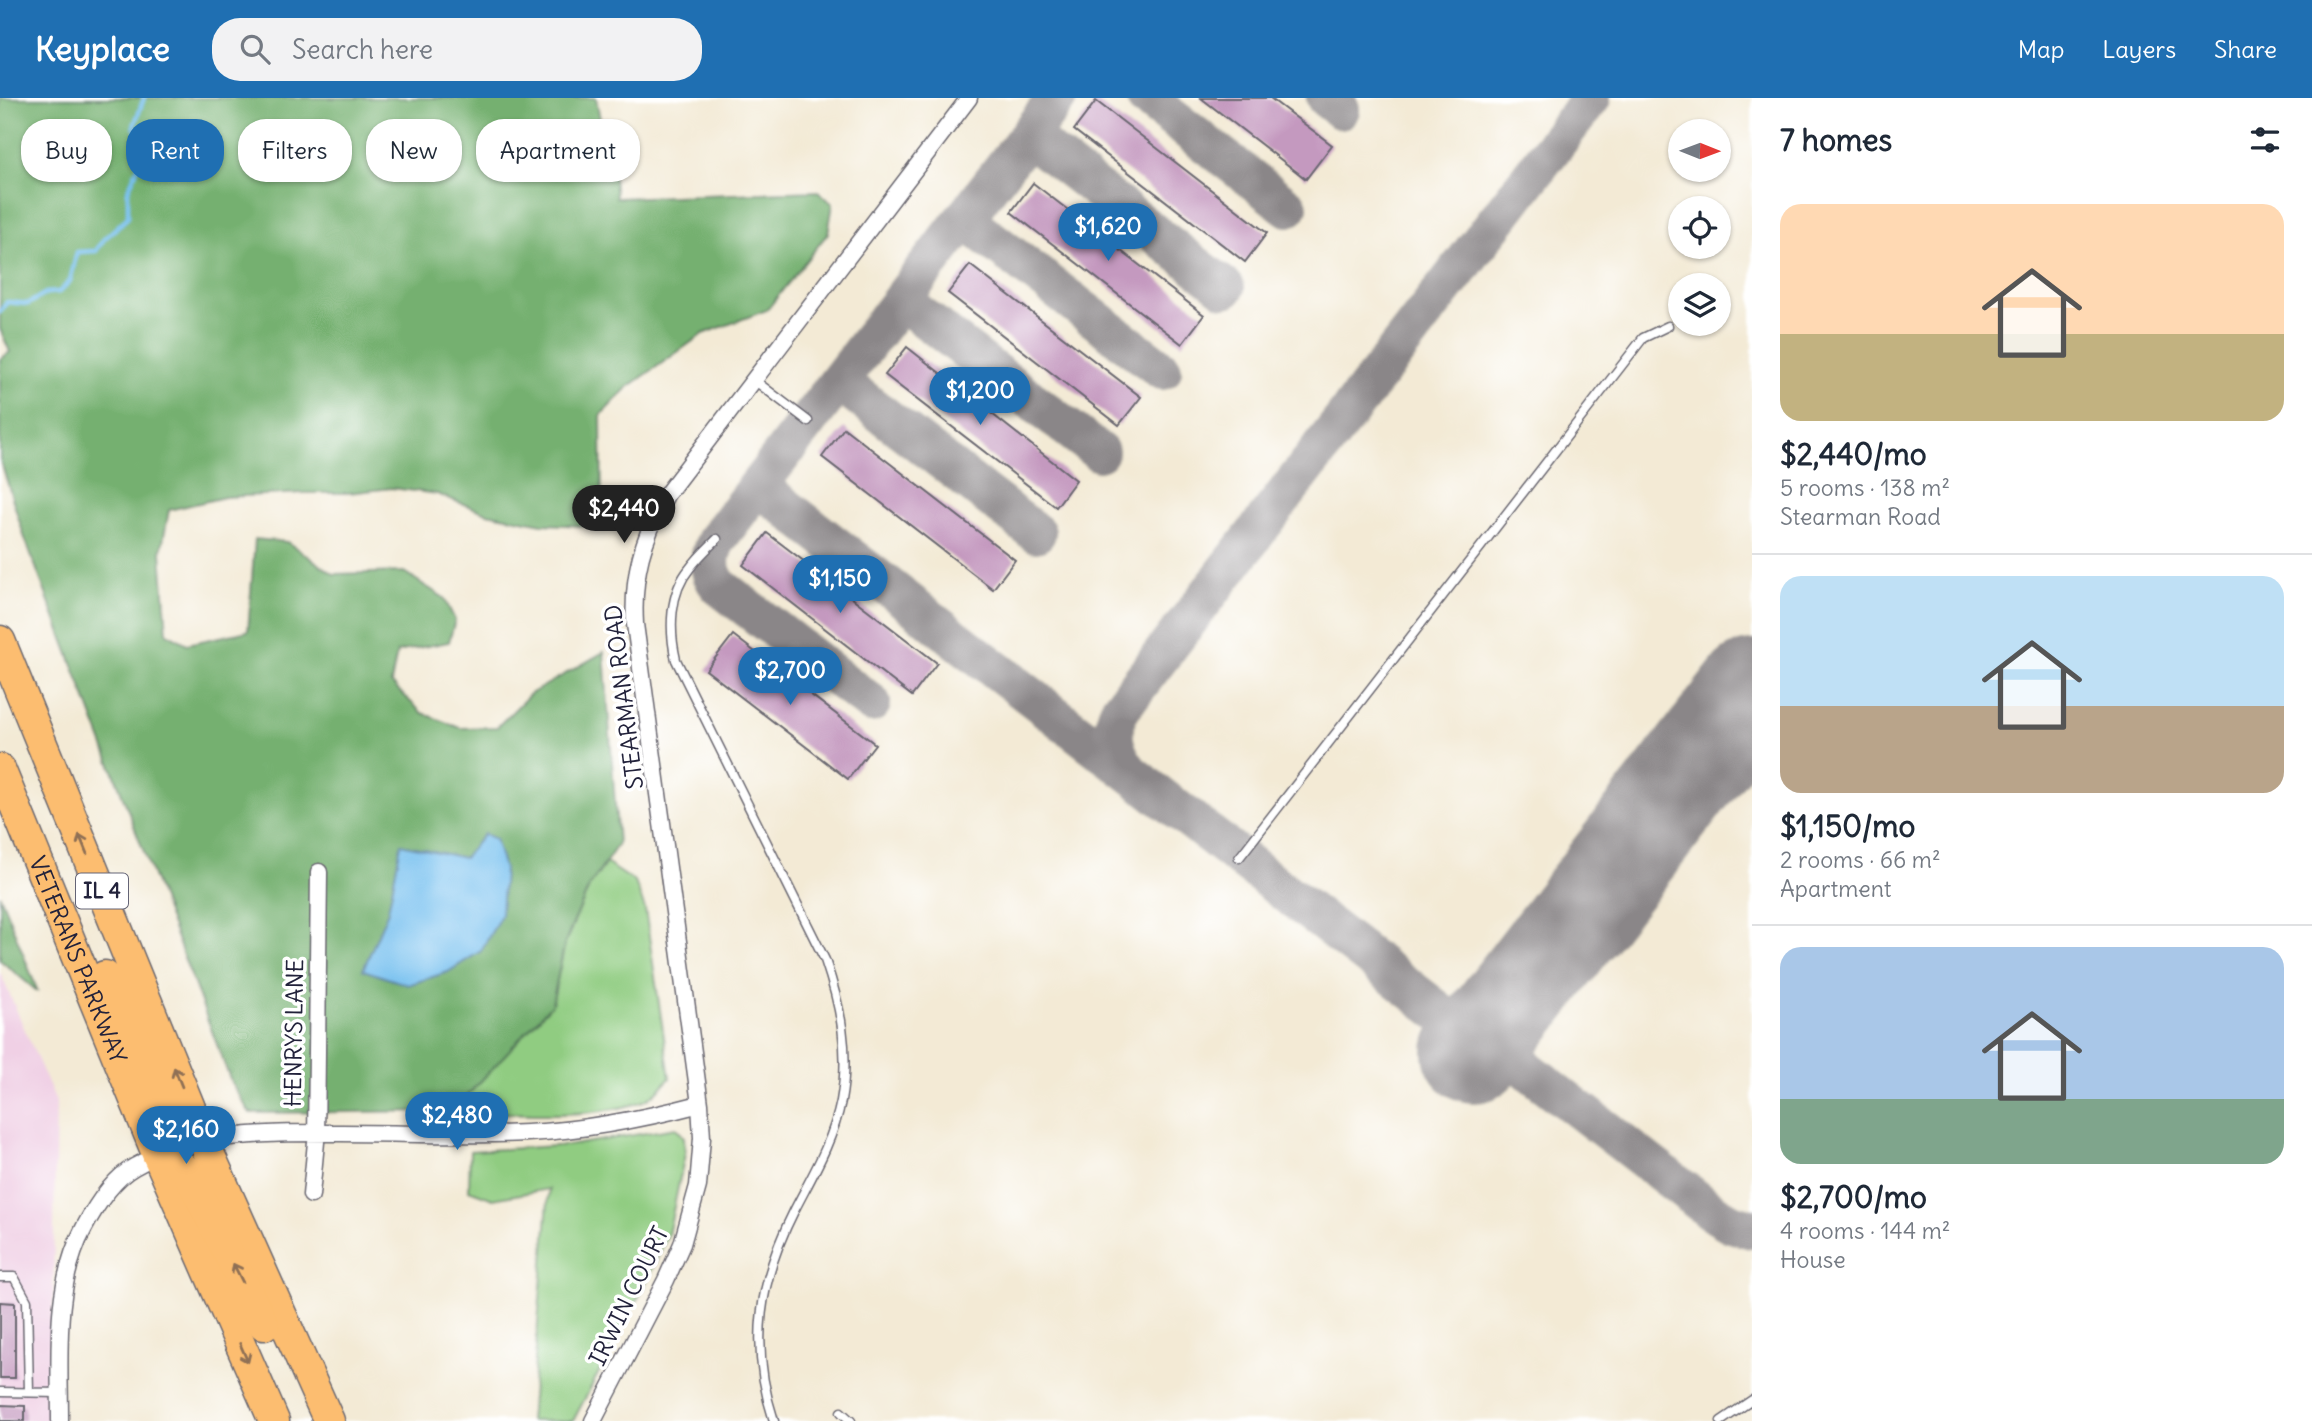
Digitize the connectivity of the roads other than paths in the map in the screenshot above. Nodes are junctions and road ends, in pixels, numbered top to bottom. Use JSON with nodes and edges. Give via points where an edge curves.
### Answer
{"nodes":[{"id":1,"x":969,"y":98,"type":"edge"},
{"id":2,"x":1668,"y":326,"type":"dead end"},
{"id":3,"x":754,"y":380,"type":"junction"},
{"id":4,"x":808,"y":421,"type":"dead end"},
{"id":5,"x":717,"y":539,"type":"dead end"},
{"id":6,"x":0,"y":640,"type":"edge"},
{"id":7,"x":3,"y":776,"type":"edge"},
{"id":8,"x":1240,"y":858,"type":"dead end"},
{"id":9,"x":319,"y":873,"type":"dead end"},
{"id":10,"x":700,"y":1104,"type":"junction"},
{"id":11,"x":316,"y":1133,"type":"junction"},
{"id":12,"x":203,"y":1140,"type":"junction"},
{"id":13,"x":158,"y":1156,"type":"junction"},
{"id":14,"x":311,"y":1195,"type":"dead end"},
{"id":15,"x":0,"y":1277,"type":"edge"},
{"id":16,"x":0,"y":1392,"type":"edge"},
{"id":17,"x":29,"y":1392,"type":"junction"},
{"id":18,"x":60,"y":1393,"type":"junction"},
{"id":19,"x":1752,"y":1400,"type":"edge"},
{"id":20,"x":841,"y":1412,"type":"dead end"},
{"id":21,"x":60,"y":1421,"type":"edge"},
{"id":22,"x":274,"y":1421,"type":"edge"},
{"id":23,"x":314,"y":1421,"type":"edge"},
{"id":24,"x":329,"y":1421,"type":"edge"},
{"id":25,"x":593,"y":1421,"type":"edge"},
{"id":26,"x":774,"y":1421,"type":"edge"},
{"id":27,"x":851,"y":1421,"type":"edge"},
{"id":28,"x":1721,"y":1421,"type":"edge"}],
"edges":[{"from":1,"to":3,"type":"street","name":"STEARMAN ROAD"},
{"from":2,"to":8,"type":"lane","via":[[1643,338]]},
{"from":3,"to":4,"type":"lane"},
{"from":3,"to":10,"type":"street","name":"STEARMAN ROAD","via":[[666,495],[643,546],[634,598]]},
{"from":5,"to":26,"type":"lane","via":[[680,584],[671,628],[676,660],[825,960],[837,995],[845,1051],[833,1130],[776,1250],[763,1296],[760,1357]]},
{"from":12,"to":6,"type":"highway","name":"VETERANS PARKWAY","number":"IL 4","one_way":true},
{"from":7,"to":12,"type":"highway","via":[[25,799],[170,1113]]},
{"from":7,"to":13,"type":"highway","name":"VETERANS PARKWAY","number":"IL 4"},
{"from":9,"to":11,"type":"street","name":"HENRYS LANE"},
{"from":10,"to":11,"type":"street","via":[[559,1131]]},
{"from":10,"to":25,"type":"street","name":"IRWIN COURT","via":[[698,1186],[682,1244]]},
{"from":11,"to":12,"type":"street"},
{"from":11,"to":14,"type":"street","name":"HENRYS LANE"},
{"from":12,"to":13,"type":"street"},
{"from":12,"to":24,"type":"highway","name":"VETERANS PARKWAY","number":"IL 4"},
{"from":13,"to":18,"type":"street","via":[[118,1180],[75,1246],[61,1316]]},
{"from":13,"to":22,"type":"highway","name":"VETERANS PARKWAY","number":"IL 4","one_way":true},
{"from":23,"to":13,"type":"highway","one_way":true,"via":[[187,1171],[173,1159]]},
{"from":15,"to":17,"type":"lane","via":[[14,1277],[27,1301]]},
{"from":16,"to":17,"type":"lane"},
{"from":17,"to":18,"type":"lane"},
{"from":18,"to":21,"type":"street"},
{"from":19,"to":28,"type":"lane"},
{"from":20,"to":27,"type":"lane"}]}
